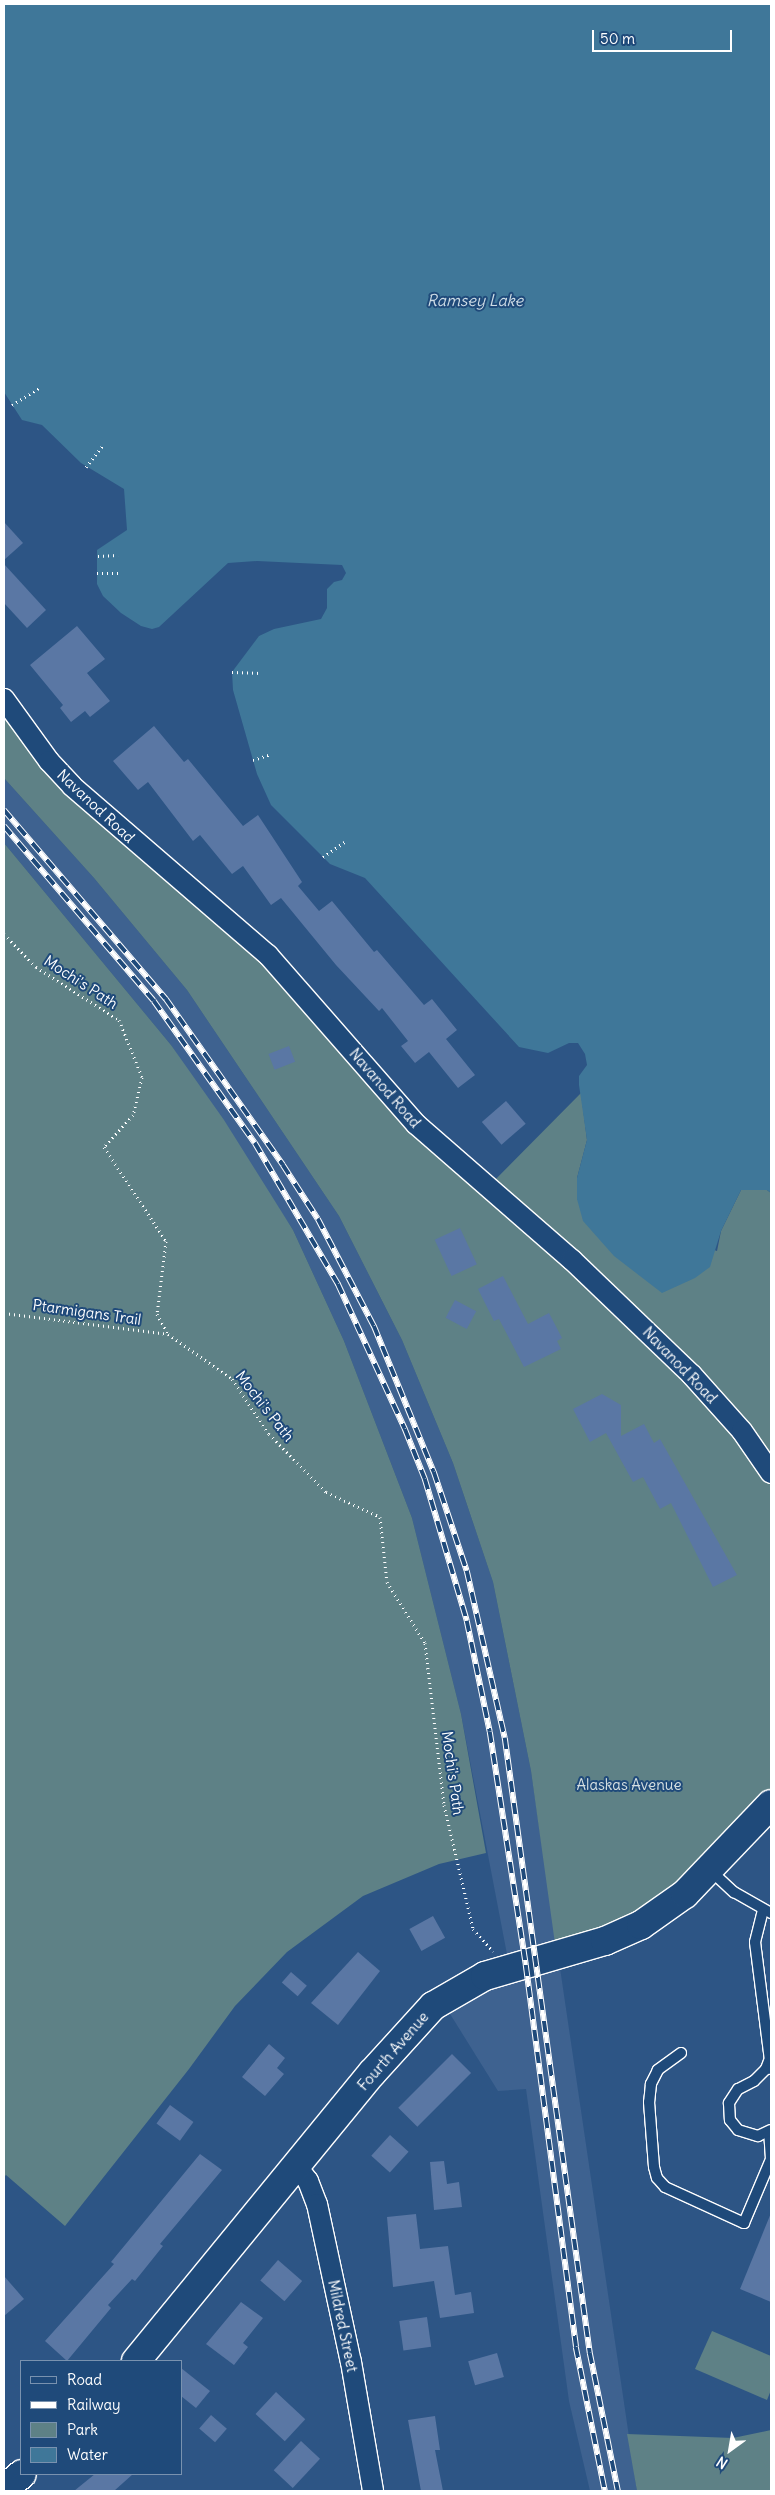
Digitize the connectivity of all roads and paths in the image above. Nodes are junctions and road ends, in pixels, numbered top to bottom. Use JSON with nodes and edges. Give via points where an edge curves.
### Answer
{"nodes":[{"id":1,"x":41,"y":387,"type":"dead end"},
{"id":2,"x":12,"y":406,"type":"dead end"},
{"id":3,"x":103,"y":445,"type":"dead end"},
{"id":4,"x":86,"y":467,"type":"dead end"},
{"id":5,"x":118,"y":555,"type":"dead end"},
{"id":6,"x":98,"y":556,"type":"dead end"},
{"id":7,"x":98,"y":573,"type":"dead end"},
{"id":8,"x":121,"y":573,"type":"dead end"},
{"id":9,"x":232,"y":672,"type":"dead end"},
{"id":10,"x":261,"y":673,"type":"dead end"},
{"id":11,"x":4,"y":699,"type":"edge"},
{"id":12,"x":271,"y":754,"type":"dead end"},
{"id":13,"x":253,"y":760,"type":"dead end"},
{"id":14,"x":346,"y":841,"type":"dead end"},
{"id":15,"x":322,"y":857,"type":"dead end"},
{"id":16,"x":4,"y":934,"type":"edge"},
{"id":17,"x":4,"y":1313,"type":"edge"},
{"id":18,"x":168,"y":1334,"type":"junction"},
{"id":19,"x":771,"y":1473,"type":"edge"},
{"id":20,"x":771,"y":1804,"type":"edge"},
{"id":21,"x":710,"y":1870,"type":"junction"},
{"id":22,"x":767,"y":1912,"type":"edge"},
{"id":23,"x":510,"y":1970,"type":"junction"},
{"id":24,"x":681,"y":2053,"type":"dead end"},
{"id":25,"x":770,"y":2064,"type":"edge"},
{"id":26,"x":770,"y":2131,"type":"edge"},
{"id":27,"x":297,"y":2167,"type":"junction"},
{"id":28,"x":137,"y":2360,"type":"edge"},
{"id":29,"x":21,"y":2475,"type":"edge"},
{"id":30,"x":367,"y":2487,"type":"edge"},
{"id":31,"x":4,"y":2489,"type":"edge"}],
"edges":[{"from":1,"to":2,"type":"path"},
{"from":3,"to":4,"type":"path"},
{"from":5,"to":6,"type":"path"},
{"from":7,"to":8,"type":"path"},
{"from":9,"to":10,"type":"path"},
{"from":11,"to":19,"type":"street","name":"Navanod Road","via":[[49,761],[72,786],[268,955],[416,1124],[572,1260],[691,1374],[742,1431]]},
{"from":12,"to":13,"type":"path"},
{"from":14,"to":15,"type":"path"},
{"from":16,"to":18,"type":"path","name":"Mochi's Path","via":[[36,967],[119,1020],[142,1077],[133,1116],[104,1147],[166,1241],[158,1314]]},
{"from":17,"to":18,"type":"path","name":"Ptarmigans Trail"},
{"from":18,"to":23,"type":"path","name":"Mochi's Path","via":[[232,1379],[269,1434],[326,1492],[380,1517],[388,1582],[425,1643],[444,1805],[473,1929]]},
{"from":20,"to":21,"type":"street","name":"Fourth Avenue"},
{"from":21,"to":22,"type":"lane","via":[[734,1892]]},
{"from":21,"to":23,"type":"street","name":"Fourth Avenue","via":[[667,1909],[641,1925],[605,1941]]},
{"from":22,"to":25,"type":"lane","via":[[755,1942]]},
{"from":23,"to":27,"type":"street","name":"Fourth Avenue","via":[[485,1976],[448,1995],[416,2022]]},
{"from":24,"to":26,"type":"lane","via":[[658,2070],[651,2084],[649,2102],[654,2167],[656,2178],[665,2187],[744,2223],[771,2160]]},
{"from":25,"to":26,"type":"lane","via":[[754,2081],[738,2089],[729,2103],[730,2120],[738,2130],[748,2136]]},
{"from":27,"to":28,"type":"street","name":"Fourth Avenue"},
{"from":27,"to":30,"type":"street","name":"Mildred Street","via":[[308,2181],[317,2204],[351,2362]]},
{"from":29,"to":31,"type":"street"}]}
